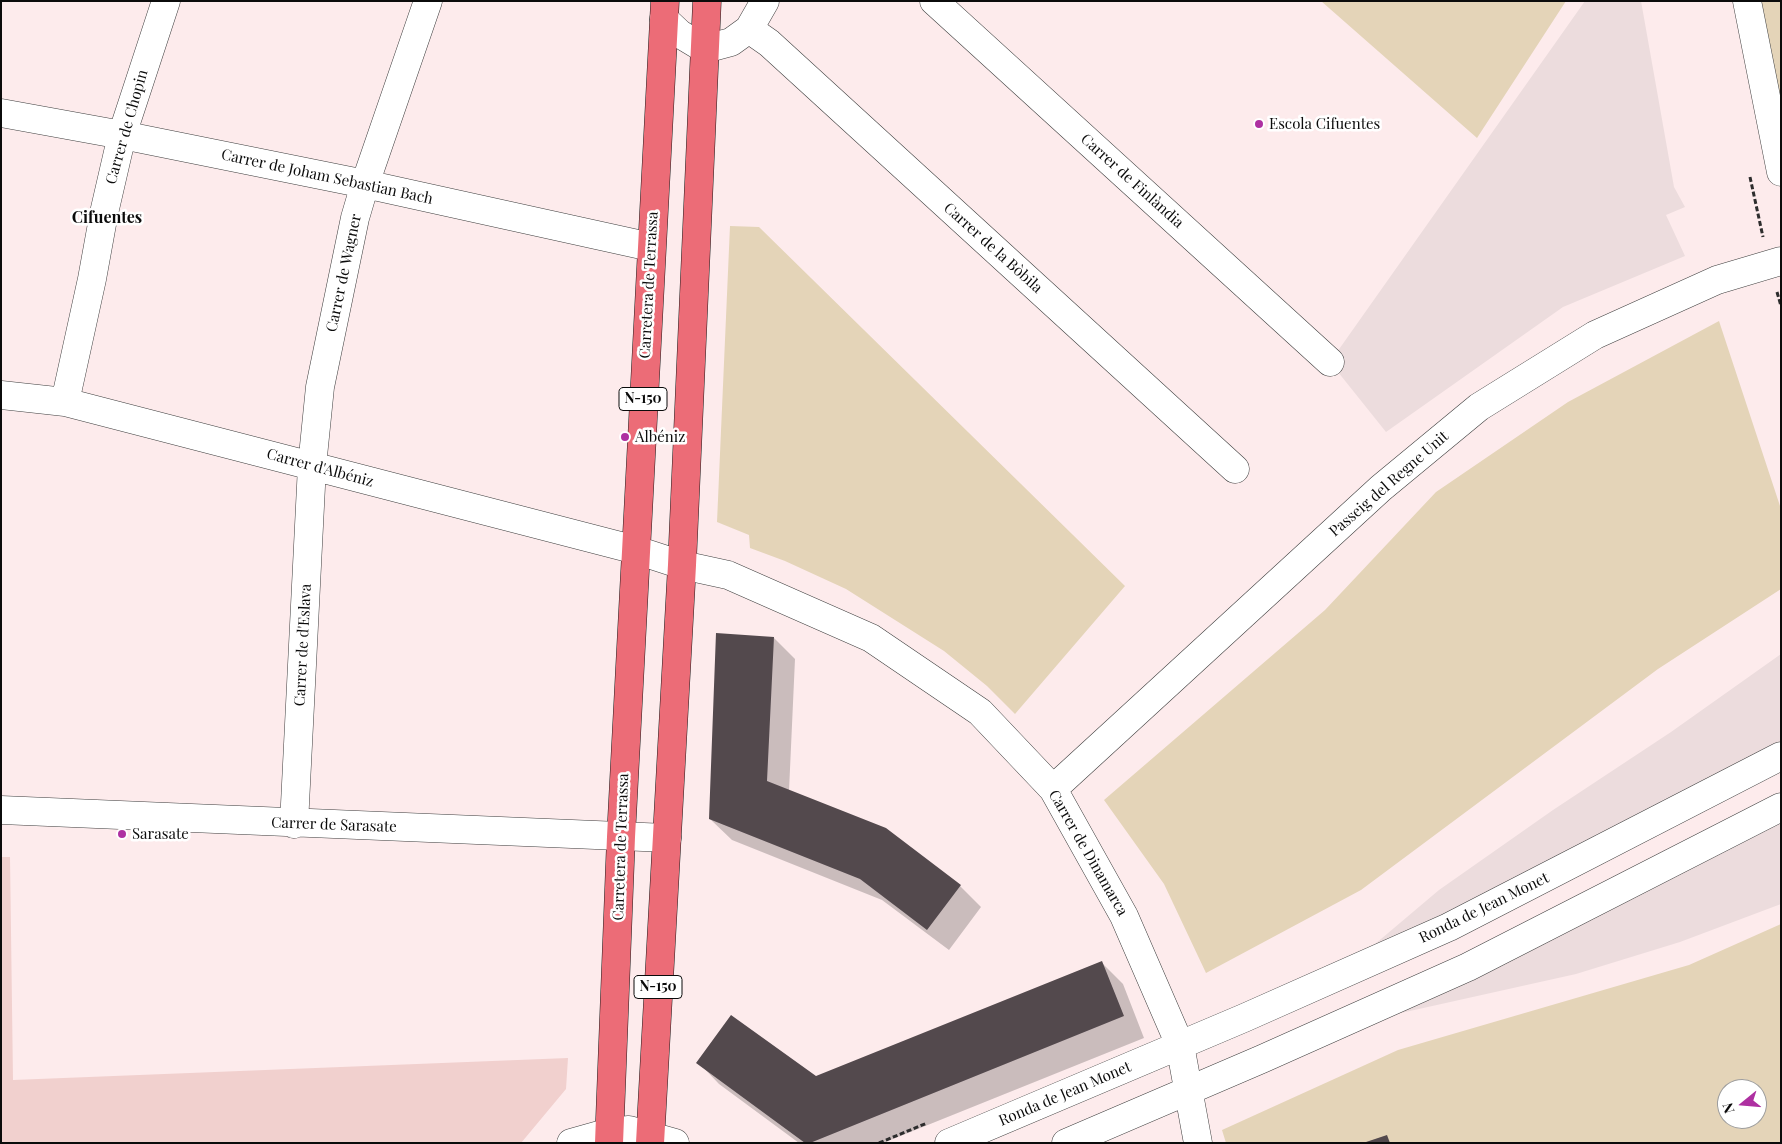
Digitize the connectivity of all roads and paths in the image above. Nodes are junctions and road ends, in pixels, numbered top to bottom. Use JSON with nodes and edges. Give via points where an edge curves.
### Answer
{"nodes":[{"id":1,"x":166,"y":1,"type":"edge"},
{"id":2,"x":428,"y":1,"type":"edge"},
{"id":3,"x":707,"y":1,"type":"edge"},
{"id":4,"x":765,"y":1,"type":"edge"},
{"id":5,"x":934,"y":1,"type":"edge"},
{"id":6,"x":1747,"y":1,"type":"edge"},
{"id":7,"x":665,"y":10,"type":"edge"},
{"id":8,"x":749,"y":29,"type":"junction"},
{"id":9,"x":705,"y":49,"type":"junction"},
{"id":10,"x":1,"y":113,"type":"edge"},
{"id":11,"x":122,"y":135,"type":"junction"},
{"id":12,"x":1781,"y":172,"type":"edge"},
{"id":13,"x":365,"y":184,"type":"junction"},
{"id":14,"x":651,"y":247,"type":"junction"},
{"id":15,"x":1781,"y":261,"type":"edge"},
{"id":16,"x":1330,"y":362,"type":"dead end"},
{"id":17,"x":1,"y":395,"type":"edge"},
{"id":18,"x":65,"y":402,"type":"junction"},
{"id":19,"x":312,"y":466,"type":"junction"},
{"id":20,"x":1235,"y":469,"type":"dead end"},
{"id":21,"x":636,"y":550,"type":"junction"},
{"id":22,"x":682,"y":565,"type":"junction"},
{"id":23,"x":1781,"y":756,"type":"edge"},
{"id":24,"x":1053,"y":789,"type":"junction"},
{"id":25,"x":1781,"y":807,"type":"edge"},
{"id":26,"x":1,"y":810,"type":"edge"},
{"id":27,"x":294,"y":824,"type":"junction"},
{"id":28,"x":621,"y":837,"type":"junction"},
{"id":29,"x":667,"y":838,"type":"junction"},
{"id":30,"x":1180,"y":1045,"type":"junction"},
{"id":31,"x":1188,"y":1091,"type":"junction"},
{"id":32,"x":610,"y":1137,"type":"edge"},
{"id":33,"x":658,"y":1140,"type":"edge"},
{"id":34,"x":571,"y":1143,"type":"edge"},
{"id":35,"x":949,"y":1143,"type":"edge"},
{"id":36,"x":1066,"y":1143,"type":"edge"},
{"id":37,"x":1198,"y":1143,"type":"edge"}],
"edges":[{"from":1,"to":11,"type":"street","name":"Carrer de Chopin"},
{"from":2,"to":13,"type":"street","name":"Carrer de Wagner"},
{"from":3,"to":9,"type":"main road","number":"N-150"},
{"from":4,"to":8,"type":"street"},
{"from":5,"to":16,"type":"street","name":"Carrer de Finlàndia"},
{"from":6,"to":12,"type":"street"},
{"from":7,"to":9,"type":"street","name":"Carretera de Terrassa","via":[[680,34]]},
{"from":7,"to":14,"type":"main road","name":"Carretera de Terrassa","number":"N-150"},
{"from":8,"to":9,"type":"street","via":[[731,42]]},
{"from":8,"to":20,"type":"street","name":"Carrer de la Bòbila","via":[[776,50]]},
{"from":9,"to":22,"type":"main road","number":"N-150"},
{"from":10,"to":11,"type":"street","name":"Carrer de Joham Sebastian Bach"},
{"from":11,"to":13,"type":"street","name":"Carrer de Joham Sebastian Bach"},
{"from":11,"to":18,"type":"street","name":"Carrer de Chopin"},
{"from":13,"to":14,"type":"street","name":"Carrer de Joham Sebastian Bach"},
{"from":13,"to":19,"type":"street","name":"Carrer de Wagner","via":[[320,387]]},
{"from":14,"to":21,"type":"main road","name":"Carretera de Terrassa","number":"N-150"},
{"from":15,"to":24,"type":"street","name":"Passeig del Regne Unit","via":[[1717,280],[1595,336],[1479,407],[1381,488]]},
{"from":17,"to":18,"type":"street","name":"Carrer d'Albéniz"},
{"from":18,"to":19,"type":"street","name":"Carrer d'Albéniz"},
{"from":19,"to":21,"type":"street","name":"Carrer d'Albéniz"},
{"from":19,"to":27,"type":"street","name":"Carrer de d'Eslava"},
{"from":21,"to":22,"type":"street"},
{"from":21,"to":28,"type":"main road","name":"Carretera de Terrassa","number":"N-150"},
{"from":22,"to":24,"type":"street","name":"Carrer de Dinamarca","via":[[728,575],[871,638],[980,712]]},
{"from":22,"to":29,"type":"main road","number":"N-150"},
{"from":23,"to":30,"type":"street","name":"Ronda de Jean Monet","via":[[1449,926]]},
{"from":24,"to":30,"type":"street","name":"Carrer de Dinamarca","via":[[1124,916]]},
{"from":25,"to":31,"type":"street","via":[[1468,967]]},
{"from":26,"to":27,"type":"street","name":"Carrer de Sarasate"},
{"from":27,"to":28,"type":"street","name":"Carrer de Sarasate"},
{"from":28,"to":29,"type":"street","name":"Carrer de Sarasate"},
{"from":28,"to":32,"type":"main road","name":"Carretera de Terrassa","number":"N-150"},
{"from":29,"to":33,"type":"main road","number":"N-150"},
{"from":30,"to":31,"type":"street"},
{"from":30,"to":35,"type":"street","name":"Ronda de Jean Monet"},
{"from":31,"to":36,"type":"street"},
{"from":31,"to":37,"type":"street"},
{"from":32,"to":33,"type":"street","via":[[629,1130]]},
{"from":32,"to":34,"type":"street"}]}
